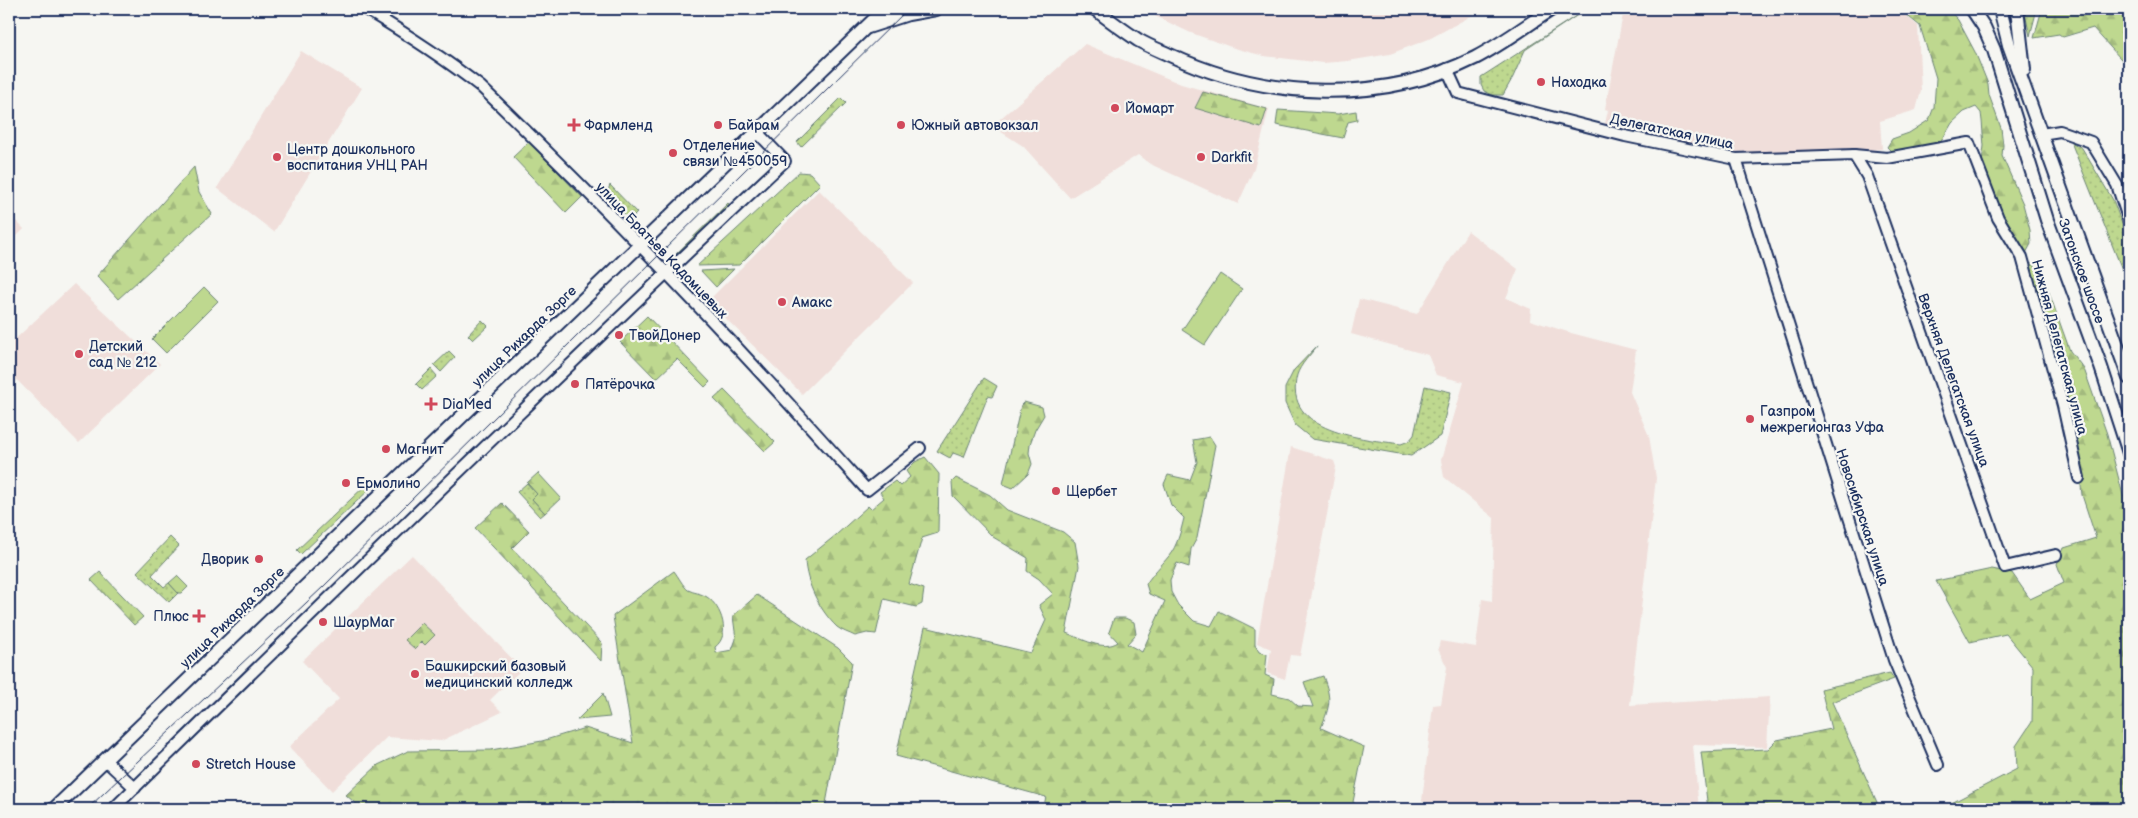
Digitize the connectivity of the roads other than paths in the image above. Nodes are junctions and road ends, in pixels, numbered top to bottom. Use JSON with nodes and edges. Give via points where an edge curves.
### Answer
{"nodes":[{"id":1,"x":365,"y":9,"type":"edge"},
{"id":2,"x":885,"y":9,"type":"edge"},
{"id":3,"x":936,"y":9,"type":"edge"},
{"id":4,"x":1095,"y":9,"type":"edge"},
{"id":5,"x":1552,"y":9,"type":"edge"},
{"id":6,"x":1972,"y":9,"type":"edge"},
{"id":7,"x":2000,"y":9,"type":"edge"},
{"id":8,"x":2016,"y":9,"type":"edge"},
{"id":9,"x":866,"y":28,"type":"junction"},
{"id":10,"x":1447,"y":69,"type":"junction"},
{"id":11,"x":2029,"y":98,"type":"junction"},
{"id":12,"x":757,"y":132,"type":"junction"},
{"id":13,"x":2041,"y":134,"type":"junction"},
{"id":14,"x":1969,"y":143,"type":"joint"},
{"id":15,"x":1854,"y":155,"type":"junction"},
{"id":16,"x":1736,"y":159,"type":"junction"},
{"id":17,"x":2129,"y":222,"type":"edge"},
{"id":18,"x":640,"y":245,"type":"junction"},
{"id":19,"x":665,"y":273,"type":"junction"},
{"id":20,"x":2129,"y":378,"type":"edge"},
{"id":21,"x":920,"y":448,"type":"dead end"},
{"id":22,"x":2129,"y":453,"type":"edge"},
{"id":23,"x":2079,"y":478,"type":"dead end"},
{"id":24,"x":2056,"y":555,"type":"dead end"},
{"id":25,"x":106,"y":760,"type":"junction"},
{"id":26,"x":1938,"y":765,"type":"dead end"},
{"id":27,"x":135,"y":788,"type":"junction"},
{"id":28,"x":54,"y":809,"type":"edge"},
{"id":29,"x":113,"y":809,"type":"edge"}],
"edges":[{"from":1,"to":18,"type":"street","name":"улица Братьев Кадомцевых","via":[[446,60],[481,87]]},
{"from":2,"to":9,"type":"main road","name":"улица Рихарда Зорге"},
{"from":3,"to":9,"type":"main road","via":[[908,14]]},
{"from":4,"to":10,"type":"main road","via":[[1139,40],[1189,64],[1276,88],[1319,91],[1395,86]]},
{"from":5,"to":10,"type":"main road","via":[[1476,57]]},
{"from":6,"to":22,"type":"main road","name":"Затонское шоссе","via":[[1994,50],[2047,220]]},
{"from":7,"to":11,"type":"main road","via":[[2009,45]]},
{"from":8,"to":11,"type":"main road"},
{"from":9,"to":12,"type":"main road","name":"улица Рихарда Зорге"},
{"from":10,"to":16,"type":"street","name":"Делегатская улица","via":[[1458,93],[1625,136]]},
{"from":11,"to":13,"type":"main road","name":"Затонское шоссе"},
{"from":12,"to":18,"type":"main road","name":"улица Рихарда Зорге"},
{"from":12,"to":19,"type":"street","via":[[785,161]]},
{"from":13,"to":17,"type":"street","via":[[2060,130],[2091,142],[2117,185]]},
{"from":13,"to":20,"type":"main road","name":"Затонское шоссе"},
{"from":14,"to":15,"type":"street","name":"Делегатская улица","via":[[1887,158]]},
{"from":14,"to":23,"type":"street","name":"Нижняя Делегатская улица","via":[[1998,218],[2022,257]]},
{"from":15,"to":16,"type":"street","name":"Делегатская улица"},
{"from":15,"to":24,"type":"street","name":"Верхняя Делегатская улица","via":[[1867,176],[2005,567]]},
{"from":16,"to":26,"type":"street","name":"Новосибирская улица","via":[[1894,660]]},
{"from":18,"to":19,"type":"street","name":"улица Братьев Кадомцевых"},
{"from":18,"to":25,"type":"main road","name":"улица Рихарда Зорге"},
{"from":19,"to":21,"type":"street","name":"улица Братьев Кадомцевых","via":[[867,490]]},
{"from":19,"to":27,"type":"street"},
{"from":25,"to":27,"type":"street"},
{"from":25,"to":28,"type":"main road","name":"улица Рихарда Зорге"},
{"from":27,"to":29,"type":"street"}]}
